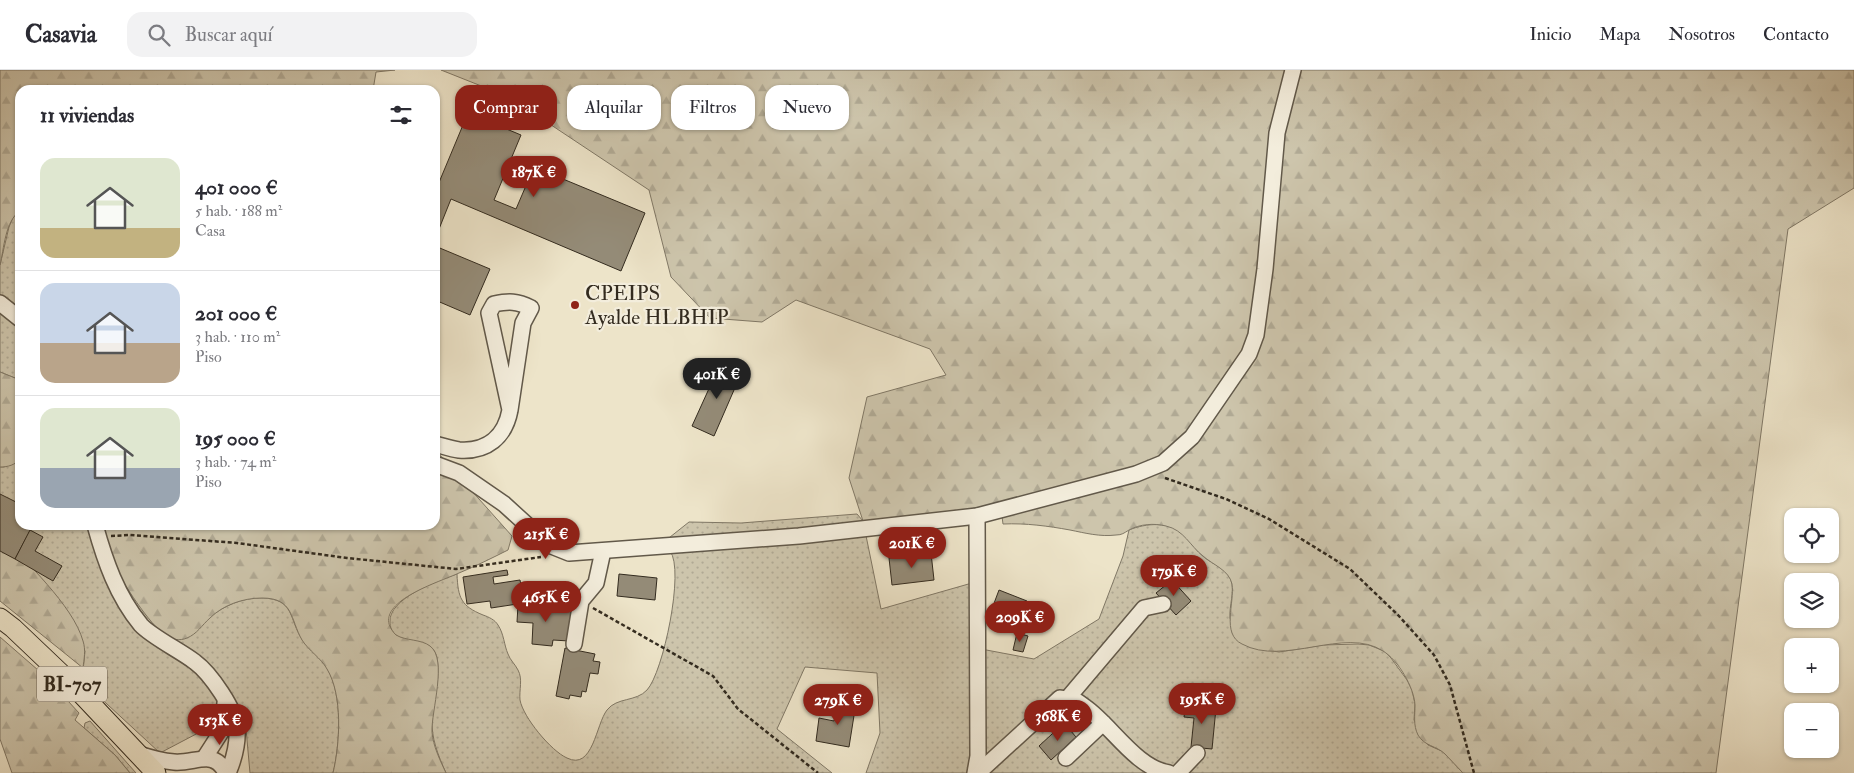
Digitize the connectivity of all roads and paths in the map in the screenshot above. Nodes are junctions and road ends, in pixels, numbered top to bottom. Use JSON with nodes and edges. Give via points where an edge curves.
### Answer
{"nodes":[{"id":1,"x":1294,"y":70,"type":"edge"},
{"id":2,"x":0,"y":303,"type":"edge"},
{"id":3,"x":15,"y":315,"type":"edge"},
{"id":4,"x":510,"y":410,"type":"junction"},
{"id":5,"x":440,"y":445,"type":"edge"},
{"id":6,"x":440,"y":466,"type":"edge"},
{"id":7,"x":1142,"y":471,"type":"junction"},
{"id":8,"x":977,"y":516,"type":"junction"},
{"id":9,"x":96,"y":531,"type":"edge"},
{"id":10,"x":603,"y":551,"type":"junction"},
{"id":11,"x":541,"y":557,"type":"dead end"},
{"id":12,"x":581,"y":601,"type":"junction"},
{"id":13,"x":1163,"y":604,"type":"dead end"},
{"id":14,"x":0,"y":618,"type":"edge"},
{"id":15,"x":574,"y":644,"type":"dead end"},
{"id":16,"x":1067,"y":699,"type":"junction"},
{"id":17,"x":225,"y":701,"type":"junction"},
{"id":18,"x":1103,"y":723,"type":"junction"},
{"id":19,"x":1197,"y":753,"type":"dead end"},
{"id":20,"x":139,"y":754,"type":"junction"},
{"id":21,"x":1066,"y":758,"type":"dead end"},
{"id":22,"x":198,"y":764,"type":"edge"},
{"id":23,"x":156,"y":773,"type":"edge"},
{"id":24,"x":227,"y":773,"type":"edge"},
{"id":25,"x":818,"y":773,"type":"edge"},
{"id":26,"x":977,"y":773,"type":"edge"},
{"id":27,"x":1169,"y":773,"type":"edge"},
{"id":28,"x":1178,"y":773,"type":"edge"},
{"id":29,"x":1474,"y":773,"type":"edge"}],
"edges":[{"from":1,"to":7,"type":"street","via":[[1277,133],[1265,269],[1256,335],[1249,354],[1192,437],[1163,463]]},
{"from":2,"to":3,"type":"street"},
{"from":4,"to":4,"type":"street","via":[[523,323],[531,308],[507,301],[494,304],[489,313]]},
{"from":4,"to":5,"type":"street","via":[[507,424],[494,441],[475,450]]},
{"from":6,"to":10,"type":"street","via":[[459,474],[504,504],[549,545],[569,553]]},
{"from":7,"to":8,"type":"street"},
{"from":7,"to":29,"type":"path","via":[[1226,499],[1268,519],[1350,569],[1398,615],[1434,656],[1450,685]]},
{"from":8,"to":10,"type":"street","via":[[799,536]]},
{"from":8,"to":26,"type":"street"},
{"from":9,"to":11,"type":"path","via":[[237,543],[456,569]]},
{"from":9,"to":17,"type":"street","via":[[107,568],[127,606],[143,627],[196,662],[219,688]]},
{"from":10,"to":12,"type":"street","via":[[596,583]]},
{"from":12,"to":15,"type":"street"},
{"from":12,"to":25,"type":"path","via":[[713,676],[738,709]]},
{"from":13,"to":16,"type":"street","via":[[1144,608]]},
{"from":14,"to":20,"type":"main road","number":"BI-707","via":[[73,685]]},
{"from":16,"to":18,"type":"street","via":[[1074,699]]},
{"from":16,"to":26,"type":"street","via":[[1060,698]]},
{"from":17,"to":22,"type":"street","via":[[223,729]]},
{"from":17,"to":24,"type":"street","via":[[237,727],[235,757]]},
{"from":18,"to":21,"type":"street"},
{"from":18,"to":27,"type":"street","via":[[1142,760]]},
{"from":19,"to":28,"type":"street"},
{"from":20,"to":22,"type":"street"},
{"from":20,"to":23,"type":"main road","number":"BI-707"},
{"from":22,"to":24,"type":"street","via":[[215,760]]}]}
